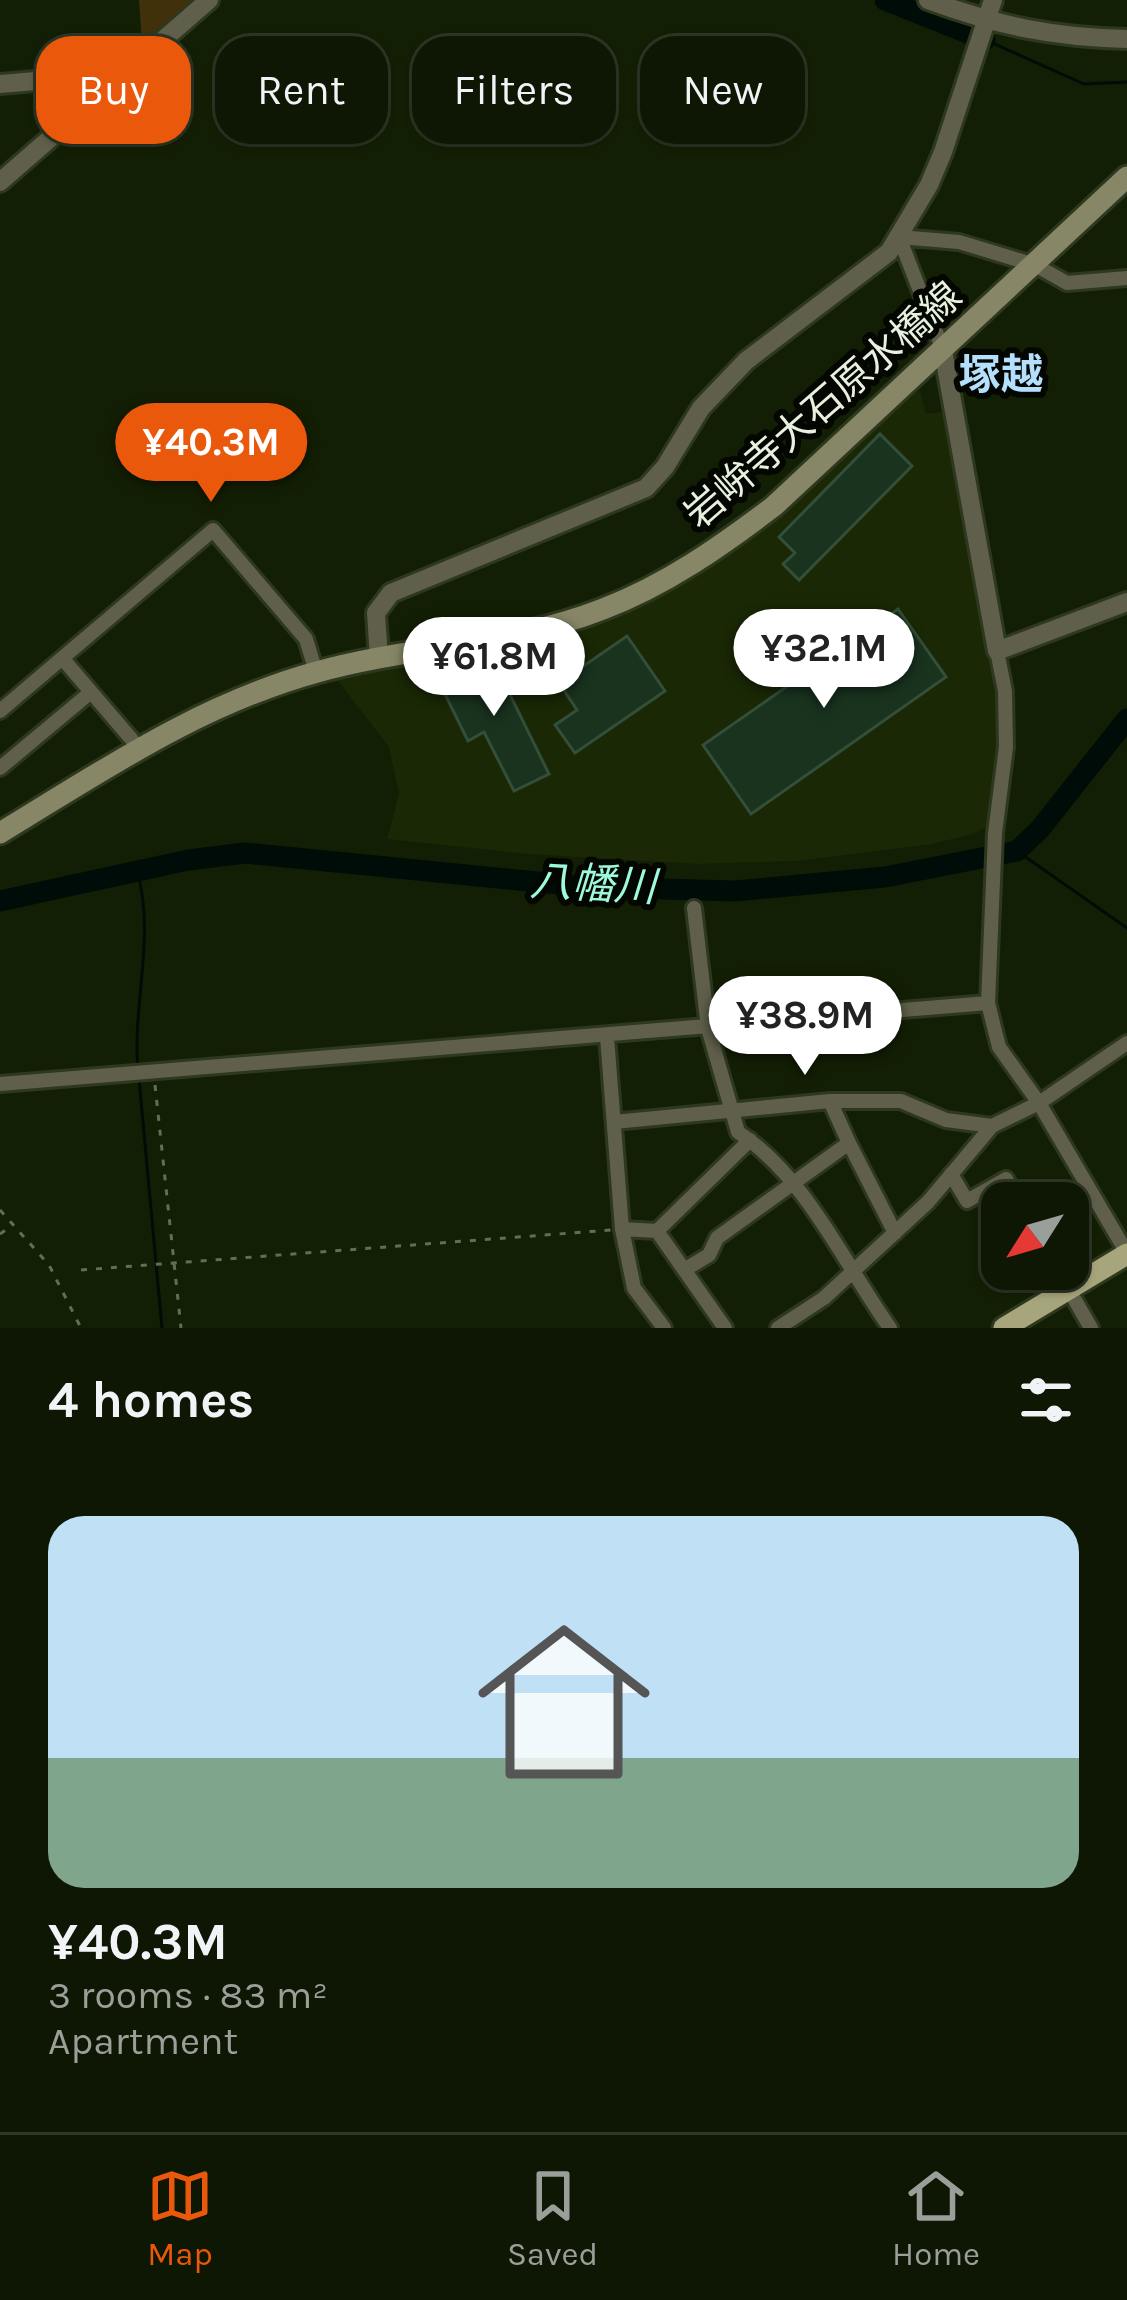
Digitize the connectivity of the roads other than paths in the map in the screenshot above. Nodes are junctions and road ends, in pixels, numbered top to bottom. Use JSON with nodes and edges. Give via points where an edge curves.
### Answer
{"nodes":[{"id":1,"x":209,"y":0,"type":"edge"},
{"id":2,"x":928,"y":0,"type":"edge"},
{"id":3,"x":994,"y":0,"type":"edge"},
{"id":4,"x":168,"y":36,"type":"edge"},
{"id":5,"x":981,"y":36,"type":"junction"},
{"id":6,"x":1127,"y":39,"type":"edge"},
{"id":7,"x":36,"y":81,"type":"edge"},
{"id":8,"x":0,"y":84,"type":"edge"},
{"id":9,"x":44,"y":144,"type":"edge"},
{"id":10,"x":1127,"y":177,"type":"edge"},
{"id":11,"x":0,"y":182,"type":"edge"},
{"id":12,"x":899,"y":237,"type":"junction"},
{"id":13,"x":1035,"y":265,"type":"junction"},
{"id":14,"x":1127,"y":278,"type":"edge"},
{"id":15,"x":943,"y":350,"type":"junction"},
{"id":16,"x":1127,"y":602,"type":"edge"},
{"id":17,"x":997,"y":651,"type":"junction"},
{"id":18,"x":379,"y":658,"type":"junction"},
{"id":19,"x":64,"y":659,"type":"junction"},
{"id":20,"x":316,"y":672,"type":"junction"},
{"id":21,"x":91,"y":692,"type":"junction"},
{"id":22,"x":0,"y":712,"type":"edge"},
{"id":23,"x":139,"y":748,"type":"junction"},
{"id":24,"x":0,"y":768,"type":"edge"},
{"id":25,"x":0,"y":833,"type":"edge"},
{"id":26,"x":694,"y":908,"type":"dead end"},
{"id":27,"x":988,"y":1003,"type":"junction"},
{"id":28,"x":708,"y":1028,"type":"junction"},
{"id":29,"x":607,"y":1036,"type":"junction"},
{"id":30,"x":1127,"y":1042,"type":"edge"},
{"id":31,"x":0,"y":1084,"type":"edge"},
{"id":32,"x":830,"y":1101,"type":"junction"},
{"id":33,"x":1039,"y":1103,"type":"junction"},
{"id":34,"x":729,"y":1108,"type":"junction"},
{"id":35,"x":614,"y":1122,"type":"junction"},
{"id":36,"x":992,"y":1126,"type":"junction"},
{"id":37,"x":750,"y":1140,"type":"junction"},
{"id":38,"x":849,"y":1143,"type":"junction"},
{"id":39,"x":951,"y":1174,"type":"junction"},
{"id":40,"x":792,"y":1184,"type":"junction"},
{"id":41,"x":981,"y":1193,"type":"edge"},
{"id":42,"x":622,"y":1229,"type":"junction"},
{"id":43,"x":657,"y":1231,"type":"junction"},
{"id":44,"x":896,"y":1233,"type":"junction"},
{"id":45,"x":1127,"y":1253,"type":"edge"},
{"id":46,"x":1089,"y":1268,"type":"edge"},
{"id":47,"x":684,"y":1270,"type":"junction"},
{"id":48,"x":851,"y":1274,"type":"junction"},
{"id":49,"x":1050,"y":1290,"type":"edge"},
{"id":50,"x":1069,"y":1290,"type":"edge"},
{"id":51,"x":664,"y":1328,"type":"edge"},
{"id":52,"x":725,"y":1328,"type":"edge"},
{"id":53,"x":778,"y":1328,"type":"edge"},
{"id":54,"x":890,"y":1328,"type":"edge"},
{"id":55,"x":1004,"y":1328,"type":"edge"},
{"id":56,"x":1091,"y":1328,"type":"edge"}],
"edges":[{"from":1,"to":4,"type":"street"},
{"from":2,"to":5,"type":"street"},
{"from":3,"to":5,"type":"street"},
{"from":5,"to":6,"type":"street"},
{"from":5,"to":12,"type":"street","via":[[943,152]]},
{"from":7,"to":8,"type":"street"},
{"from":9,"to":11,"type":"street"},
{"from":10,"to":13,"type":"main road","name":"岩峅寺大石原水橋線"},
{"from":12,"to":13,"type":"street","via":[[959,242]]},
{"from":12,"to":15,"type":"street"},
{"from":12,"to":18,"type":"street","via":[[746,361],[701,408],[646,488],[391,593],[376,613]]},
{"from":13,"to":14,"type":"street","via":[[1067,283]]},
{"from":13,"to":15,"type":"main road","name":"岩峅寺大石原水橋線"},
{"from":15,"to":17,"type":"street"},
{"from":15,"to":18,"type":"main road","name":"岩峅寺大石原水橋線","via":[[774,506],[657,586],[563,622]]},
{"from":16,"to":17,"type":"street"},
{"from":17,"to":27,"type":"street","via":[[1006,747]]},
{"from":18,"to":20,"type":"main road","name":"岩峅寺大石原水橋線"},
{"from":19,"to":20,"type":"street","via":[[213,530],[307,639]]},
{"from":19,"to":21,"type":"street"},
{"from":19,"to":22,"type":"street"},
{"from":20,"to":23,"type":"main road","name":"岩峅寺大石原水橋線","via":[[229,701]]},
{"from":21,"to":23,"type":"street"},
{"from":21,"to":24,"type":"street"},
{"from":23,"to":25,"type":"main road","name":"岩峅寺大石原水橋線"},
{"from":26,"to":28,"type":"street"},
{"from":27,"to":28,"type":"street"},
{"from":27,"to":33,"type":"street","via":[[999,1047]]},
{"from":28,"to":29,"type":"street"},
{"from":28,"to":34,"type":"street"},
{"from":29,"to":31,"type":"street"},
{"from":29,"to":35,"type":"street"},
{"from":30,"to":33,"type":"street"},
{"from":32,"to":34,"type":"street"},
{"from":32,"to":36,"type":"street","via":[[901,1101],[946,1120]]},
{"from":32,"to":38,"type":"street"},
{"from":33,"to":36,"type":"street"},
{"from":33,"to":45,"type":"street"},
{"from":34,"to":35,"type":"street"},
{"from":34,"to":37,"type":"street"},
{"from":35,"to":42,"type":"street"},
{"from":36,"to":39,"type":"street"},
{"from":37,"to":40,"type":"street"},
{"from":37,"to":43,"type":"street"},
{"from":38,"to":40,"type":"street"},
{"from":38,"to":44,"type":"street"},
{"from":39,"to":41,"type":"street","via":[[967,1201]]},
{"from":39,"to":44,"type":"street"},
{"from":40,"to":47,"type":"street"},
{"from":40,"to":48,"type":"street"},
{"from":42,"to":43,"type":"street"},
{"from":42,"to":51,"type":"street","via":[[634,1288]]},
{"from":43,"to":47,"type":"street"},
{"from":44,"to":48,"type":"street"},
{"from":45,"to":46,"type":"main road"},
{"from":47,"to":52,"type":"street"},
{"from":48,"to":53,"type":"street"},
{"from":48,"to":54,"type":"street"},
{"from":49,"to":55,"type":"main road"},
{"from":50,"to":56,"type":"street"}]}
